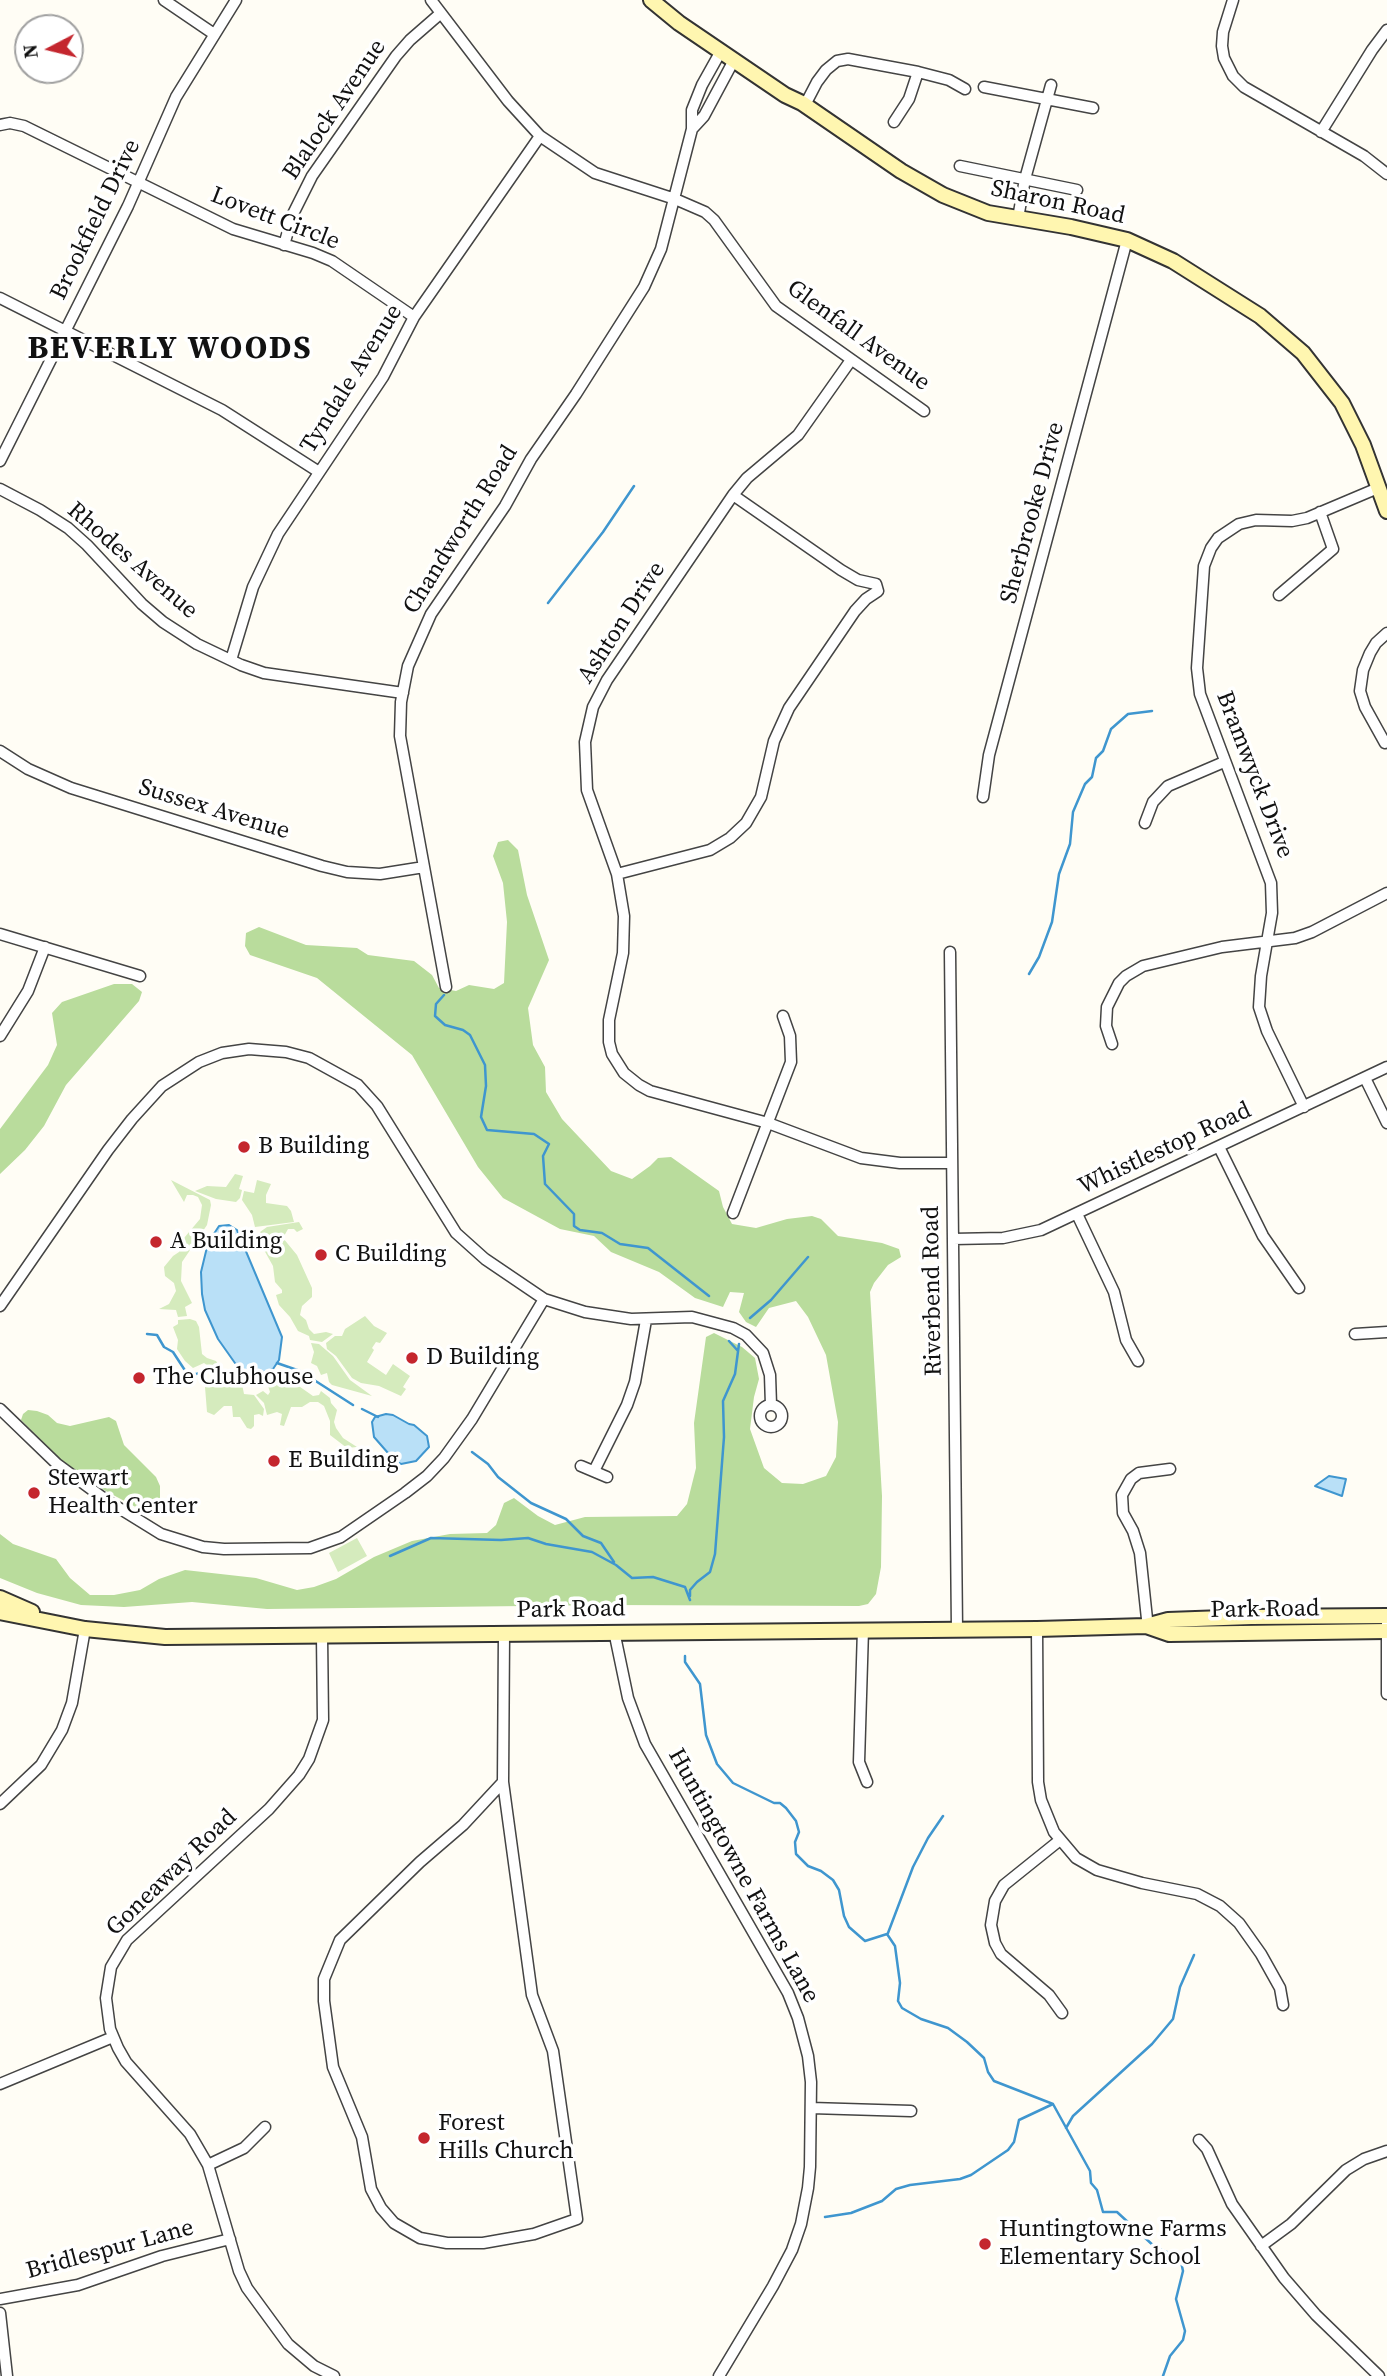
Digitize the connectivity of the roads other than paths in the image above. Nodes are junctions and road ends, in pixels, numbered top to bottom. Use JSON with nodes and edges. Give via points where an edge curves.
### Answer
{"nodes":[{"id":1,"x":164,"y":0,"type":"edge"},
{"id":2,"x":236,"y":0,"type":"edge"},
{"id":3,"x":431,"y":0,"type":"edge"},
{"id":4,"x":651,"y":0,"type":"edge"},
{"id":5,"x":1233,"y":0,"type":"edge"},
{"id":6,"x":441,"y":13,"type":"junction"},
{"id":7,"x":1387,"y":30,"type":"edge"},
{"id":8,"x":214,"y":34,"type":"junction"},
{"id":9,"x":721,"y":51,"type":"junction"},
{"id":10,"x":734,"y":60,"type":"junction"},
{"id":11,"x":918,"y":72,"type":"junction"},
{"id":12,"x":1051,"y":85,"type":"dead end"},
{"id":13,"x":984,"y":87,"type":"dead end"},
{"id":14,"x":965,"y":89,"type":"dead end"},
{"id":15,"x":1047,"y":98,"type":"junction"},
{"id":16,"x":805,"y":105,"type":"junction"},
{"id":17,"x":1093,"y":108,"type":"dead end"},
{"id":18,"x":894,"y":122,"type":"dead end"},
{"id":19,"x":0,"y":125,"type":"edge"},
{"id":20,"x":692,"y":129,"type":"junction"},
{"id":21,"x":1321,"y":132,"type":"junction"},
{"id":22,"x":540,"y":136,"type":"junction"},
{"id":23,"x":960,"y":166,"type":"dead end"},
{"id":24,"x":1387,"y":173,"type":"edge"},
{"id":25,"x":1025,"y":179,"type":"junction"},
{"id":26,"x":139,"y":183,"type":"junction"},
{"id":27,"x":1077,"y":190,"type":"dead end"},
{"id":28,"x":675,"y":199,"type":"junction"},
{"id":29,"x":1018,"y":218,"type":"junction"},
{"id":30,"x":1127,"y":240,"type":"junction"},
{"id":31,"x":284,"y":245,"type":"junction"},
{"id":32,"x":0,"y":298,"type":"edge"},
{"id":33,"x":414,"y":317,"type":"junction"},
{"id":34,"x":65,"y":331,"type":"junction"},
{"id":35,"x":851,"y":360,"type":"junction"},
{"id":36,"x":924,"y":411,"type":"dead end"},
{"id":37,"x":0,"y":461,"type":"edge"},
{"id":38,"x":319,"y":472,"type":"junction"},
{"id":39,"x":1378,"y":488,"type":"junction"},
{"id":40,"x":0,"y":489,"type":"edge"},
{"id":41,"x":733,"y":495,"type":"junction"},
{"id":42,"x":1387,"y":511,"type":"edge"},
{"id":43,"x":1320,"y":512,"type":"junction"},
{"id":44,"x":1279,"y":595,"type":"dead end"},
{"id":45,"x":1387,"y":633,"type":"edge"},
{"id":46,"x":231,"y":660,"type":"junction"},
{"id":47,"x":402,"y":693,"type":"junction"},
{"id":48,"x":1385,"y":743,"type":"dead end"},
{"id":49,"x":0,"y":751,"type":"edge"},
{"id":50,"x":1224,"y":762,"type":"junction"},
{"id":51,"x":983,"y":797,"type":"dead end"},
{"id":52,"x":1145,"y":823,"type":"dead end"},
{"id":53,"x":424,"y":867,"type":"junction"},
{"id":54,"x":617,"y":874,"type":"junction"},
{"id":55,"x":1387,"y":893,"type":"edge"},
{"id":56,"x":0,"y":934,"type":"edge"},
{"id":57,"x":1266,"y":941,"type":"junction"},
{"id":58,"x":45,"y":947,"type":"junction"},
{"id":59,"x":950,"y":952,"type":"dead end"},
{"id":60,"x":140,"y":976,"type":"dead end"},
{"id":61,"x":446,"y":986,"type":"dead end"},
{"id":62,"x":783,"y":1016,"type":"dead end"},
{"id":63,"x":0,"y":1036,"type":"edge"},
{"id":64,"x":1112,"y":1044,"type":"dead end"},
{"id":65,"x":1387,"y":1067,"type":"edge"},
{"id":66,"x":1365,"y":1078,"type":"junction"},
{"id":67,"x":1304,"y":1107,"type":"junction"},
{"id":68,"x":768,"y":1123,"type":"junction"},
{"id":69,"x":1387,"y":1123,"type":"edge"},
{"id":70,"x":1219,"y":1147,"type":"junction"},
{"id":71,"x":952,"y":1163,"type":"junction"},
{"id":72,"x":733,"y":1213,"type":"dead end"},
{"id":73,"x":1077,"y":1214,"type":"junction"},
{"id":74,"x":953,"y":1239,"type":"junction"},
{"id":75,"x":1299,"y":1288,"type":"dead end"},
{"id":76,"x":544,"y":1299,"type":"junction"},
{"id":77,"x":0,"y":1306,"type":"edge"},
{"id":78,"x":646,"y":1320,"type":"junction"},
{"id":79,"x":1387,"y":1332,"type":"edge"},
{"id":80,"x":1355,"y":1334,"type":"dead end"},
{"id":81,"x":1138,"y":1361,"type":"dead end"},
{"id":82,"x":771,"y":1405,"type":"dead end"},
{"id":83,"x":0,"y":1409,"type":"edge"},
{"id":84,"x":580,"y":1466,"type":"dead end"},
{"id":85,"x":1170,"y":1469,"type":"dead end"},
{"id":86,"x":594,"y":1471,"type":"junction"},
{"id":87,"x":607,"y":1477,"type":"dead end"},
{"id":88,"x":0,"y":1598,"type":"edge"},
{"id":89,"x":0,"y":1612,"type":"edge"},
{"id":90,"x":1387,"y":1616,"type":"edge"},
{"id":91,"x":66,"y":1625,"type":"junction"},
{"id":92,"x":1146,"y":1626,"type":"junction"},
{"id":93,"x":85,"y":1629,"type":"junction"},
{"id":94,"x":863,"y":1629,"type":"junction"},
{"id":95,"x":957,"y":1629,"type":"junction"},
{"id":96,"x":1037,"y":1629,"type":"junction"},
{"id":97,"x":1387,"y":1631,"type":"edge"},
{"id":98,"x":614,"y":1632,"type":"junction"},
{"id":99,"x":504,"y":1634,"type":"junction"},
{"id":100,"x":322,"y":1636,"type":"junction"},
{"id":101,"x":1387,"y":1694,"type":"edge"},
{"id":102,"x":503,"y":1782,"type":"junction"},
{"id":103,"x":867,"y":1782,"type":"dead end"},
{"id":104,"x":0,"y":1804,"type":"edge"},
{"id":105,"x":1060,"y":1840,"type":"junction"},
{"id":106,"x":1283,"y":2004,"type":"dead end"},
{"id":107,"x":1062,"y":2013,"type":"dead end"},
{"id":108,"x":113,"y":2037,"type":"junction"},
{"id":109,"x":0,"y":2084,"type":"edge"},
{"id":110,"x":811,"y":2108,"type":"junction"},
{"id":111,"x":911,"y":2111,"type":"dead end"},
{"id":112,"x":265,"y":2127,"type":"dead end"},
{"id":113,"x":1199,"y":2140,"type":"dead end"},
{"id":114,"x":1387,"y":2151,"type":"edge"},
{"id":115,"x":208,"y":2165,"type":"junction"},
{"id":116,"x":230,"y":2239,"type":"junction"},
{"id":117,"x":1261,"y":2246,"type":"junction"},
{"id":118,"x":0,"y":2299,"type":"edge"},
{"id":119,"x":0,"y":2313,"type":"edge"},
{"id":120,"x":7,"y":2376,"type":"edge"},
{"id":121,"x":334,"y":2376,"type":"edge"},
{"id":122,"x":719,"y":2376,"type":"edge"},
{"id":123,"x":1379,"y":2376,"type":"edge"}],
"edges":[{"from":1,"to":8,"type":"street"},
{"from":2,"to":8,"type":"street","name":"Brookfield Drive"},
{"from":3,"to":6,"type":"street","name":"Glenfall Avenue"},
{"from":4,"to":9,"type":"main road","name":"Sharon Road"},
{"from":5,"to":21,"type":"street","via":[[1222,46],[1233,76],[1244,88]]},
{"from":6,"to":22,"type":"street","name":"Glenfall Avenue"},
{"from":6,"to":31,"type":"street","name":"Blalock Avenue","via":[[396,56],[312,176]]},
{"from":7,"to":21,"type":"street"},
{"from":8,"to":26,"type":"street","name":"Brookfield Drive","via":[[176,97]]},
{"from":9,"to":10,"type":"main road","name":"Sharon Road"},
{"from":9,"to":20,"type":"street","name":"Chandworth Road","via":[[692,110]]},
{"from":10,"to":16,"type":"main road","name":"Sharon Road"},
{"from":10,"to":20,"type":"street","name":"Chandworth Road"},
{"from":11,"to":14,"type":"street"},
{"from":11,"to":16,"type":"street","via":[[837,61],[817,82]]},
{"from":11,"to":18,"type":"street","via":[[909,99]]},
{"from":12,"to":15,"type":"street"},
{"from":13,"to":15,"type":"street"},
{"from":15,"to":17,"type":"street"},
{"from":15,"to":25,"type":"street"},
{"from":16,"to":29,"type":"main road","name":"Sharon Road","via":[[943,195],[988,213]]},
{"from":19,"to":26,"type":"street","name":"Lovett Circle","via":[[24,125]]},
{"from":20,"to":28,"type":"street","name":"Chandworth Road"},
{"from":21,"to":24,"type":"street"},
{"from":22,"to":28,"type":"street","name":"Glenfall Avenue","via":[[595,173]]},
{"from":22,"to":33,"type":"street","name":"Tyndale Avenue"},
{"from":23,"to":25,"type":"street"},
{"from":25,"to":27,"type":"street"},
{"from":25,"to":29,"type":"street"},
{"from":26,"to":31,"type":"street","name":"Lovett Circle","via":[[233,229]]},
{"from":26,"to":34,"type":"street","name":"Brookfield Drive"},
{"from":28,"to":35,"type":"street","name":"Glenfall Avenue","via":[[698,207],[714,220],[776,306]]},
{"from":28,"to":47,"type":"street","name":"Chandworth Road","via":[[644,287],[431,614]]},
{"from":29,"to":30,"type":"main road","name":"Sharon Road"},
{"from":30,"to":39,"type":"main road","name":"Sharon Road","via":[[1217,288],[1260,316],[1303,353],[1342,403]]},
{"from":30,"to":51,"type":"street","name":"Sherbrooke Drive","via":[[989,755]]},
{"from":31,"to":33,"type":"street","name":"Lovett Circle","via":[[332,261]]},
{"from":32,"to":34,"type":"street"},
{"from":33,"to":38,"type":"street","name":"Tyndale Avenue","via":[[383,377]]},
{"from":34,"to":37,"type":"street","name":"Brookfield Drive"},
{"from":34,"to":38,"type":"street","via":[[222,410]]},
{"from":35,"to":36,"type":"street","name":"Glenfall Avenue"},
{"from":35,"to":41,"type":"street","name":"Ashton Drive","via":[[798,435]]},
{"from":38,"to":46,"type":"street","name":"Tyndale Avenue","via":[[262,566]]},
{"from":39,"to":42,"type":"main road","name":"Sharon Road"},
{"from":39,"to":43,"type":"street","name":"Bramwyck Drive"},
{"from":40,"to":46,"type":"street","name":"Rhodes Avenue","via":[[68,528],[163,622]]},
{"from":41,"to":54,"type":"street","name":"Ashton Drive","via":[[593,707],[585,742],[585,782]]},
{"from":41,"to":54,"type":"street","via":[[841,570],[876,584],[878,591],[855,611],[789,708],[774,741],[761,797],[746,823],[710,850]]},
{"from":43,"to":44,"type":"street","via":[[1333,549]]},
{"from":43,"to":50,"type":"street","name":"Bramwyck Drive","via":[[1292,521],[1239,524],[1218,538],[1207,555],[1198,681],[1203,709]]},
{"from":45,"to":48,"type":"street","via":[[1370,653],[1360,691]]},
{"from":46,"to":47,"type":"street","name":"Rhodes Avenue","via":[[264,673]]},
{"from":47,"to":53,"type":"street","name":"Chandworth Road","via":[[400,736]]},
{"from":49,"to":53,"type":"street","name":"Sussex Avenue","via":[[71,788],[322,866],[380,874]]},
{"from":50,"to":52,"type":"street","via":[[1168,786],[1153,802]]},
{"from":50,"to":57,"type":"street","name":"Bramwyck Drive","via":[[1272,883]]},
{"from":53,"to":61,"type":"street","name":"Chandworth Road"},
{"from":54,"to":68,"type":"street","name":"Ashton Drive","via":[[624,916],[623,953],[608,1028],[619,1066],[632,1081],[650,1091]]},
{"from":55,"to":57,"type":"street","via":[[1312,932]]},
{"from":56,"to":58,"type":"street"},
{"from":57,"to":64,"type":"street","via":[[1157,962],[1126,976],[1107,1006],[1106,1026]]},
{"from":57,"to":67,"type":"street","name":"Bramwyck Drive","via":[[1259,993],[1262,1020]]},
{"from":58,"to":60,"type":"street"},
{"from":58,"to":63,"type":"street","via":[[28,991]]},
{"from":59,"to":71,"type":"street","name":"Riverbend Road"},
{"from":62,"to":68,"type":"street","via":[[790,1035],[791,1062]]},
{"from":65,"to":66,"type":"street","name":"Whistlestop Road"},
{"from":66,"to":67,"type":"street","name":"Whistlestop Road"},
{"from":66,"to":69,"type":"street"},
{"from":67,"to":70,"type":"street","name":"Whistlestop Road"},
{"from":68,"to":71,"type":"street","name":"Ashton Drive","via":[[868,1160]]},
{"from":68,"to":72,"type":"street"},
{"from":70,"to":73,"type":"street","name":"Whistlestop Road"},
{"from":70,"to":75,"type":"street","via":[[1263,1236]]},
{"from":71,"to":74,"type":"street","name":"Riverbend Road"},
{"from":73,"to":74,"type":"street","name":"Whistlestop Road","via":[[1022,1236]]},
{"from":73,"to":81,"type":"street","via":[[1114,1292],[1126,1339]]},
{"from":74,"to":95,"type":"street","name":"Riverbend Road"},
{"from":76,"to":77,"type":"street","via":[[485,1259],[457,1233],[377,1106],[358,1085],[309,1058],[249,1049],[199,1062],[162,1086],[108,1150]]},
{"from":76,"to":78,"type":"street","via":[[610,1318]]},
{"from":76,"to":83,"type":"street","via":[[444,1458],[405,1493],[341,1537],[310,1548],[224,1549],[161,1534],[65,1471]]},
{"from":78,"to":82,"type":"street","via":[[692,1317],[746,1335],[767,1363]]},
{"from":78,"to":86,"type":"street","via":[[635,1382]]},
{"from":79,"to":80,"type":"street"},
{"from":84,"to":86,"type":"street"},
{"from":85,"to":92,"type":"street","via":[[1139,1474],[1122,1495],[1123,1513],[1140,1553]]},
{"from":86,"to":87,"type":"street"},
{"from":88,"to":91,"type":"main road"},
{"from":89,"to":91,"type":"main road","name":"Park Road"},
{"from":90,"to":92,"type":"main road","name":"Park Road","via":[[1168,1620]]},
{"from":90,"to":97,"type":"street"},
{"from":91,"to":93,"type":"main road","name":"Park Road"},
{"from":92,"to":96,"type":"main road","name":"Park Road"},
{"from":92,"to":97,"type":"main road","name":"Park Road","via":[[1169,1634]]},
{"from":93,"to":100,"type":"main road","name":"Park Road","via":[[165,1637]]},
{"from":93,"to":104,"type":"street","via":[[72,1703],[62,1730],[41,1765]]},
{"from":94,"to":95,"type":"main road","name":"Park Road"},
{"from":94,"to":98,"type":"main road","name":"Park Road"},
{"from":94,"to":103,"type":"street","via":[[859,1762]]},
{"from":95,"to":96,"type":"main road","name":"Park Road"},
{"from":96,"to":105,"type":"street","via":[[1038,1782],[1047,1817]]},
{"from":97,"to":101,"type":"street"},
{"from":98,"to":99,"type":"main road","name":"Park Road"},
{"from":98,"to":110,"type":"street","name":"Huntingtowne Farms Lane","via":[[628,1698],[645,1744],[799,2018],[808,2056]]},
{"from":99,"to":100,"type":"main road","name":"Park Road"},
{"from":99,"to":102,"type":"street"},
{"from":100,"to":108,"type":"street","name":"Goneaway Road","via":[[323,1720],[309,1759],[269,1809],[117,1953],[106,1998]]},
{"from":102,"to":102,"type":"street","via":[[341,1940],[324,1979],[333,2067],[362,2137],[371,2189],[394,2223],[437,2242],[484,2243],[534,2234],[577,2219],[553,2051],[532,1995]]},
{"from":105,"to":106,"type":"street","via":[[1076,1858],[1097,1870],[1184,1890],[1220,1906],[1261,1954]]},
{"from":105,"to":107,"type":"street","via":[[1004,1885],[995,1901],[991,1925],[1000,1954],[1049,1995]]},
{"from":108,"to":109,"type":"street"},
{"from":108,"to":115,"type":"street","name":"Goneaway Road","via":[[126,2062],[190,2134]]},
{"from":110,"to":111,"type":"street"},
{"from":110,"to":122,"type":"street","name":"Huntingtowne Farms Lane","via":[[808,2188],[801,2224],[792,2249]]},
{"from":112,"to":115,"type":"street","via":[[244,2148]]},
{"from":113,"to":117,"type":"street","via":[[1220,2184]]},
{"from":114,"to":117,"type":"street","via":[[1346,2170],[1291,2224]]},
{"from":115,"to":116,"type":"street","name":"Goneaway Road"},
{"from":116,"to":118,"type":"street","name":"Bridlespur Lane","via":[[78,2285]]},
{"from":116,"to":121,"type":"street","name":"Goneaway Road","via":[[247,2288],[278,2332],[301,2357]]},
{"from":117,"to":123,"type":"street","via":[[1301,2299]]},
{"from":119,"to":120,"type":"street"}]}
